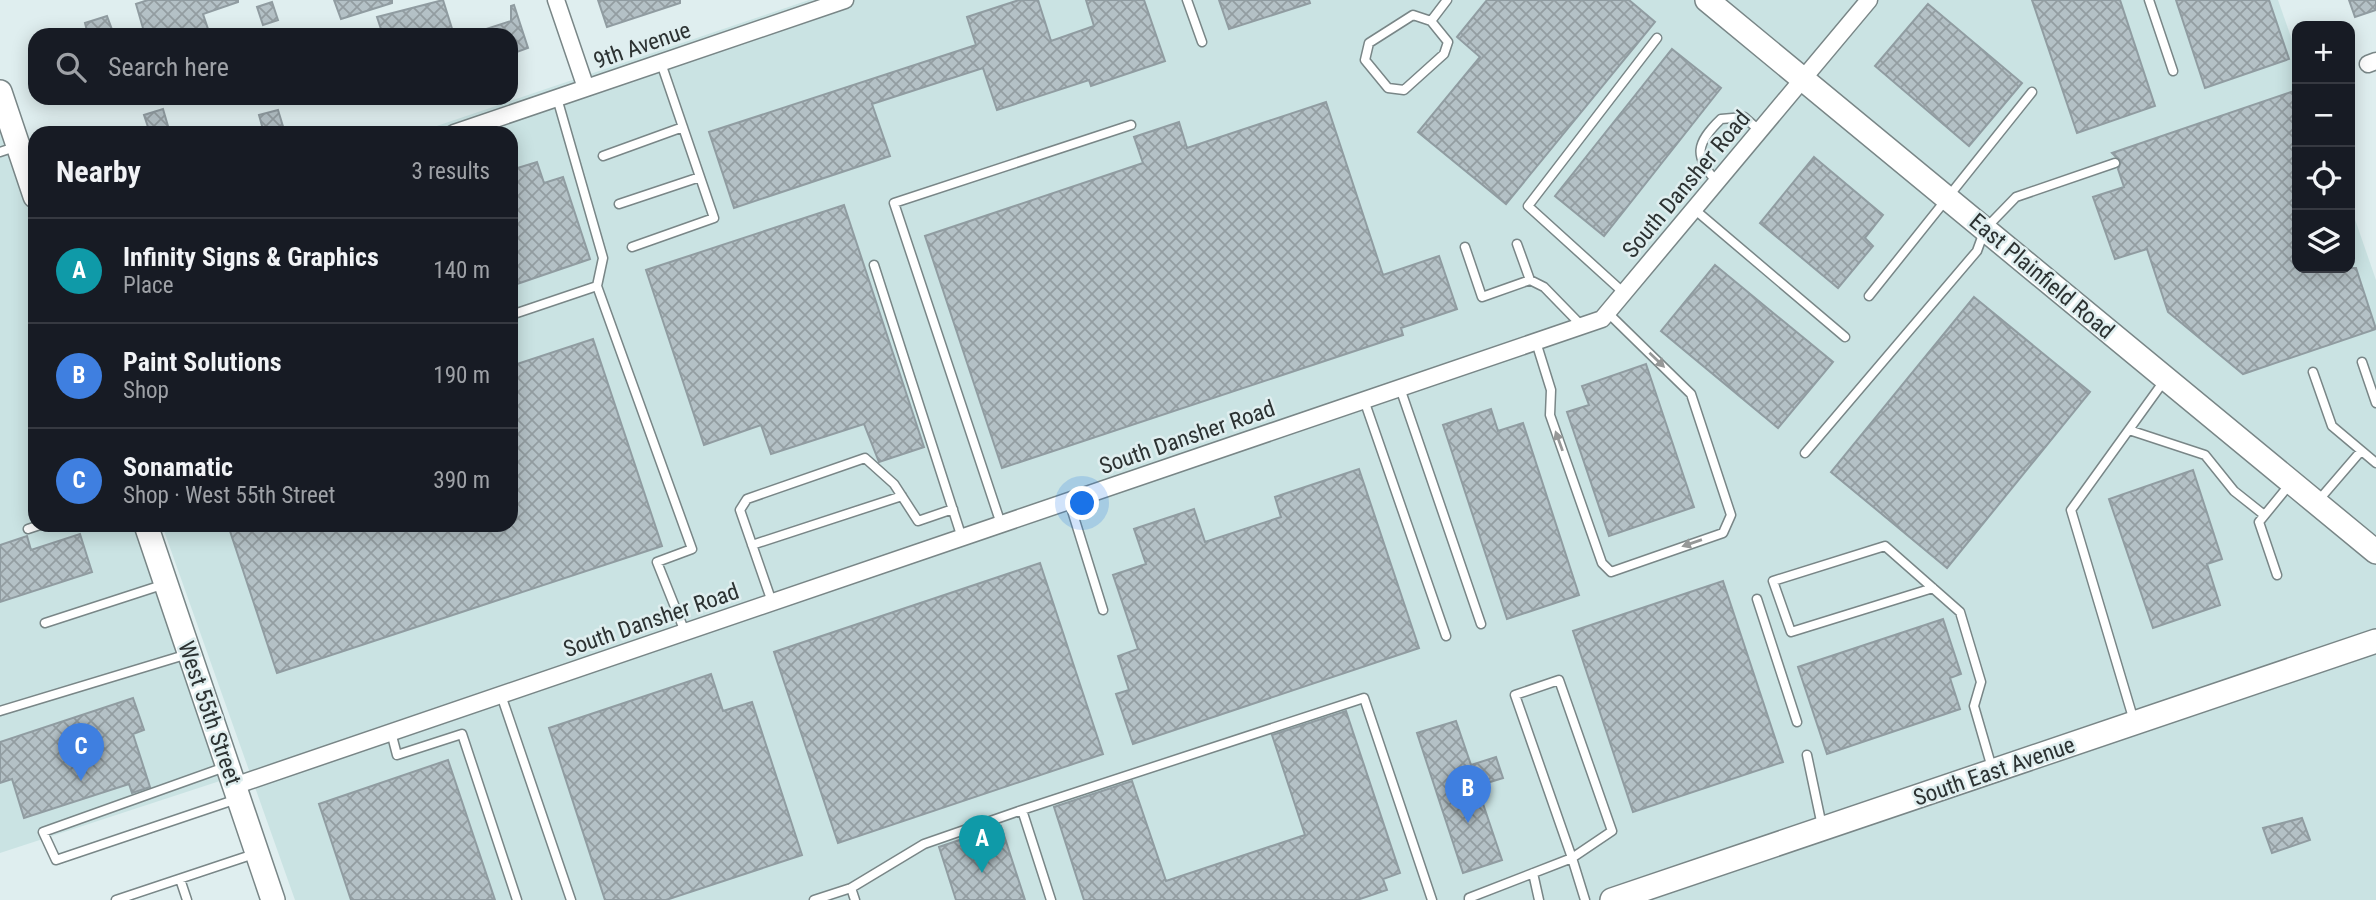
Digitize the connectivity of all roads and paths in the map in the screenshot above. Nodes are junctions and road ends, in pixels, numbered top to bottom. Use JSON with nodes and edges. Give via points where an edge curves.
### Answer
{"nodes":[{"id":1,"x":556,"y":0,"type":"edge"},
{"id":2,"x":845,"y":0,"type":"edge"},
{"id":3,"x":1187,"y":0,"type":"edge"},
{"id":4,"x":1447,"y":0,"type":"edge"},
{"id":5,"x":1707,"y":0,"type":"edge"},
{"id":6,"x":1869,"y":0,"type":"edge"},
{"id":7,"x":2149,"y":0,"type":"edge"},
{"id":8,"x":1431,"y":21,"type":"junction"},
{"id":9,"x":1657,"y":37,"type":"dead end"},
{"id":10,"x":1202,"y":42,"type":"dead end"},
{"id":11,"x":661,"y":63,"type":"junction"},
{"id":12,"x":2174,"y":71,"type":"dead end"},
{"id":13,"x":1803,"y":79,"type":"junction"},
{"id":14,"x":586,"y":88,"type":"junction"},
{"id":15,"x":2032,"y":92,"type":"dead end"},
{"id":16,"x":557,"y":98,"type":"junction"},
{"id":17,"x":2,"y":102,"type":"edge"},
{"id":18,"x":1130,"y":125,"type":"dead end"},
{"id":19,"x":475,"y":126,"type":"edge"},
{"id":20,"x":683,"y":127,"type":"junction"},
{"id":21,"x":1760,"y":131,"type":"junction"},
{"id":22,"x":9,"y":149,"type":"edge"},
{"id":23,"x":603,"y":156,"type":"dead end"},
{"id":24,"x":2115,"y":163,"type":"dead end"},
{"id":25,"x":700,"y":177,"type":"junction"},
{"id":26,"x":1717,"y":182,"type":"junction"},
{"id":27,"x":28,"y":183,"type":"edge"},
{"id":28,"x":1947,"y":198,"type":"junction"},
{"id":29,"x":619,"y":204,"type":"dead end"},
{"id":30,"x":1694,"y":209,"type":"junction"},
{"id":31,"x":1985,"y":229,"type":"junction"},
{"id":32,"x":1517,"y":244,"type":"dead end"},
{"id":33,"x":632,"y":247,"type":"dead end"},
{"id":34,"x":1465,"y":247,"type":"dead end"},
{"id":35,"x":874,"y":265,"type":"dead end"},
{"id":36,"x":1530,"y":280,"type":"junction"},
{"id":37,"x":597,"y":286,"type":"junction"},
{"id":38,"x":1624,"y":293,"type":"junction"},
{"id":39,"x":1869,"y":296,"type":"dead end"},
{"id":40,"x":518,"y":313,"type":"edge"},
{"id":41,"x":1608,"y":313,"type":"junction"},
{"id":42,"x":1582,"y":326,"type":"junction"},
{"id":43,"x":1845,"y":337,"type":"dead end"},
{"id":44,"x":1536,"y":342,"type":"junction"},
{"id":45,"x":2362,"y":362,"type":"dead end"},
{"id":46,"x":2314,"y":372,"type":"dead end"},
{"id":47,"x":2166,"y":379,"type":"junction"},
{"id":48,"x":1400,"y":388,"type":"junction"},
{"id":49,"x":1364,"y":400,"type":"junction"},
{"id":50,"x":2376,"y":403,"type":"edge"},
{"id":51,"x":2129,"y":430,"type":"junction"},
{"id":52,"x":2361,"y":450,"type":"junction"},
{"id":53,"x":1805,"y":453,"type":"dead end"},
{"id":54,"x":2376,"y":463,"type":"edge"},
{"id":55,"x":2291,"y":482,"type":"junction"},
{"id":56,"x":902,"y":496,"type":"junction"},
{"id":57,"x":1069,"y":501,"type":"junction"},
{"id":58,"x":2317,"y":503,"type":"junction"},
{"id":59,"x":953,"y":509,"type":"junction"},
{"id":60,"x":2263,"y":514,"type":"junction"},
{"id":61,"x":1001,"y":524,"type":"junction"},
{"id":62,"x":148,"y":532,"type":"edge"},
{"id":63,"x":962,"y":538,"type":"junction"},
{"id":64,"x":752,"y":545,"type":"junction"},
{"id":65,"x":2376,"y":552,"type":"edge"},
{"id":66,"x":2277,"y":575,"type":"dead end"},
{"id":67,"x":166,"y":583,"type":"junction"},
{"id":68,"x":1933,"y":588,"type":"junction"},
{"id":69,"x":1757,"y":599,"type":"dead end"},
{"id":70,"x":772,"y":602,"type":"junction"},
{"id":71,"x":1103,"y":610,"type":"dead end"},
{"id":72,"x":45,"y":623,"type":"dead end"},
{"id":73,"x":1481,"y":624,"type":"dead end"},
{"id":74,"x":685,"y":632,"type":"junction"},
{"id":75,"x":1446,"y":636,"type":"dead end"},
{"id":76,"x":2376,"y":641,"type":"edge"},
{"id":77,"x":190,"y":653,"type":"junction"},
{"id":78,"x":501,"y":695,"type":"junction"},
{"id":79,"x":0,"y":711,"type":"edge"},
{"id":80,"x":1797,"y":722,"type":"dead end"},
{"id":81,"x":2135,"y":723,"type":"junction"},
{"id":82,"x":391,"y":732,"type":"junction"},
{"id":83,"x":1807,"y":755,"type":"dead end"},
{"id":84,"x":1993,"y":771,"type":"junction"},
{"id":85,"x":234,"y":783,"type":"junction"},
{"id":86,"x":1022,"y":810,"type":"junction"},
{"id":87,"x":1823,"y":829,"type":"junction"},
{"id":88,"x":257,"y":853,"type":"junction"},
{"id":89,"x":1572,"y":858,"type":"junction"},
{"id":90,"x":1532,"y":873,"type":"junction"},
{"id":91,"x":180,"y":879,"type":"junction"},
{"id":92,"x":851,"y":888,"type":"junction"},
{"id":93,"x":136,"y":897,"type":"edge"},
{"id":94,"x":116,"y":900,"type":"edge"},
{"id":95,"x":187,"y":900,"type":"edge"},
{"id":96,"x":273,"y":900,"type":"edge"},
{"id":97,"x":517,"y":900,"type":"edge"},
{"id":98,"x":571,"y":900,"type":"edge"},
{"id":99,"x":814,"y":900,"type":"edge"},
{"id":100,"x":855,"y":900,"type":"edge"},
{"id":101,"x":1051,"y":900,"type":"edge"},
{"id":102,"x":1432,"y":900,"type":"edge"},
{"id":103,"x":1469,"y":900,"type":"edge"},
{"id":104,"x":1539,"y":900,"type":"edge"},
{"id":105,"x":1585,"y":900,"type":"edge"},
{"id":106,"x":1612,"y":900,"type":"edge"}],
"edges":[{"from":1,"to":14,"type":"street"},
{"from":2,"to":11,"type":"street","name":"9th Avenue"},
{"from":3,"to":10,"type":"lane"},
{"from":4,"to":8,"type":"lane"},
{"from":5,"to":13,"type":"main road","name":"East Plainfield Road"},
{"from":6,"to":13,"type":"street","name":"South Dansher Road"},
{"from":7,"to":12,"type":"lane"},
{"from":8,"to":8,"type":"lane","via":[[1448,42],[1444,54],[1404,90],[1388,88],[1366,60],[1369,43],[1413,15]]},
{"from":9,"to":38,"type":"lane","via":[[1528,206]]},
{"from":11,"to":14,"type":"street","name":"9th Avenue"},
{"from":11,"to":20,"type":"lane"},
{"from":13,"to":21,"type":"street","name":"South Dansher Road"},
{"from":13,"to":28,"type":"main road","name":"East Plainfield Road"},
{"from":14,"to":16,"type":"street","name":"9th Avenue"},
{"from":15,"to":28,"type":"lane"},
{"from":16,"to":19,"type":"street","name":"9th Avenue"},
{"from":16,"to":37,"type":"lane","via":[[603,258]]},
{"from":17,"to":22,"type":"main road"},
{"from":18,"to":61,"type":"lane","via":[[894,203]]},
{"from":20,"to":23,"type":"lane"},
{"from":20,"to":25,"type":"lane"},
{"from":21,"to":26,"type":"street","name":"South Dansher Road"},
{"from":21,"to":26,"type":"lane","via":[[1744,117],[1721,119],[1705,135],[1702,165]]},
{"from":22,"to":27,"type":"main road"},
{"from":24,"to":31,"type":"lane","via":[[2016,197]]},
{"from":25,"to":29,"type":"lane"},
{"from":25,"to":33,"type":"lane","via":[[714,218]]},
{"from":26,"to":30,"type":"street","name":"South Dansher Road"},
{"from":28,"to":31,"type":"main road","name":"East Plainfield Road"},
{"from":28,"to":39,"type":"lane"},
{"from":30,"to":38,"type":"street","name":"South Dansher Road"},
{"from":30,"to":43,"type":"lane"},
{"from":31,"to":47,"type":"main road","name":"East Plainfield Road"},
{"from":31,"to":53,"type":"lane","via":[[1977,251]]},
{"from":32,"to":36,"type":"lane"},
{"from":34,"to":36,"type":"lane","via":[[1482,296]]},
{"from":35,"to":59,"type":"lane"},
{"from":36,"to":42,"type":"lane","via":[[1544,287]]},
{"from":37,"to":40,"type":"lane"},
{"from":37,"to":74,"type":"lane","via":[[692,549],[657,562]]},
{"from":38,"to":41,"type":"street","name":"South Dansher Road"},
{"from":41,"to":42,"type":"street","name":"South Dansher Road"},
{"from":41,"to":44,"type":"lane","one_way":true,"via":[[1691,394],[1731,515],[1723,533],[1611,572],[1602,563],[1550,415],[1551,390]]},
{"from":42,"to":44,"type":"street","name":"South Dansher Road"},
{"from":44,"to":48,"type":"street","name":"South Dansher Road"},
{"from":45,"to":50,"type":"lane"},
{"from":46,"to":52,"type":"lane","via":[[2332,426]]},
{"from":47,"to":51,"type":"lane"},
{"from":47,"to":55,"type":"main road","name":"East Plainfield Road"},
{"from":48,"to":49,"type":"street","name":"South Dansher Road"},
{"from":48,"to":73,"type":"lane"},
{"from":49,"to":57,"type":"street","name":"South Dansher Road"},
{"from":49,"to":75,"type":"lane"},
{"from":51,"to":60,"type":"lane","via":[[2205,456],[2234,491]]},
{"from":51,"to":81,"type":"lane","via":[[2071,510]]},
{"from":52,"to":54,"type":"lane"},
{"from":52,"to":58,"type":"lane"},
{"from":55,"to":58,"type":"main road","name":"East Plainfield Road"},
{"from":55,"to":60,"type":"lane"},
{"from":56,"to":59,"type":"lane","via":[[918,521]]},
{"from":56,"to":64,"type":"lane"},
{"from":56,"to":64,"type":"lane","via":[[865,458],[747,499],[740,510]]},
{"from":57,"to":61,"type":"street","name":"South Dansher Road"},
{"from":57,"to":71,"type":"lane"},
{"from":58,"to":65,"type":"main road","name":"East Plainfield Road"},
{"from":59,"to":63,"type":"lane"},
{"from":60,"to":66,"type":"lane","via":[[2259,522]]},
{"from":61,"to":63,"type":"street","name":"South Dansher Road"},
{"from":62,"to":67,"type":"main road","name":"West 55th Street"},
{"from":63,"to":70,"type":"street","name":"South Dansher Road"},
{"from":64,"to":70,"type":"lane"},
{"from":67,"to":72,"type":"lane"},
{"from":67,"to":77,"type":"main road","name":"West 55th Street"},
{"from":68,"to":68,"type":"lane","via":[[1885,546],[1773,581],[1791,632]]},
{"from":68,"to":84,"type":"lane","via":[[1960,612],[1981,681],[1973,706]]},
{"from":69,"to":80,"type":"lane"},
{"from":70,"to":74,"type":"street","name":"South Dansher Road"},
{"from":74,"to":78,"type":"street","name":"South Dansher Road"},
{"from":76,"to":81,"type":"main road","name":"South East Avenue"},
{"from":77,"to":79,"type":"lane"},
{"from":77,"to":85,"type":"main road","name":"West 55th Street"},
{"from":78,"to":82,"type":"street","name":"South Dansher Road"},
{"from":78,"to":98,"type":"lane"},
{"from":81,"to":84,"type":"main road","name":"South East Avenue"},
{"from":82,"to":85,"type":"street","name":"South Dansher Road"},
{"from":82,"to":97,"type":"lane","via":[[397,755],[462,734]]},
{"from":83,"to":87,"type":"lane"},
{"from":84,"to":87,"type":"main road","name":"South East Avenue"},
{"from":85,"to":85,"type":"lane","via":[[43,832],[56,860]]},
{"from":85,"to":88,"type":"main road","name":"West 55th Street"},
{"from":86,"to":92,"type":"lane","via":[[924,844]]},
{"from":86,"to":101,"type":"lane"},
{"from":86,"to":102,"type":"lane","via":[[1364,698]]},
{"from":87,"to":106,"type":"main road","name":"South East Avenue"},
{"from":88,"to":91,"type":"lane"},
{"from":88,"to":96,"type":"main road","name":"West 55th Street"},
{"from":89,"to":89,"type":"lane","via":[[1612,831],[1559,680],[1515,695]]},
{"from":89,"to":90,"type":"lane"},
{"from":89,"to":105,"type":"lane"},
{"from":90,"to":103,"type":"lane"},
{"from":90,"to":104,"type":"lane"},
{"from":91,"to":93,"type":"lane"},
{"from":91,"to":95,"type":"lane"},
{"from":92,"to":99,"type":"lane"},
{"from":92,"to":100,"type":"lane"},
{"from":93,"to":94,"type":"lane"}]}
